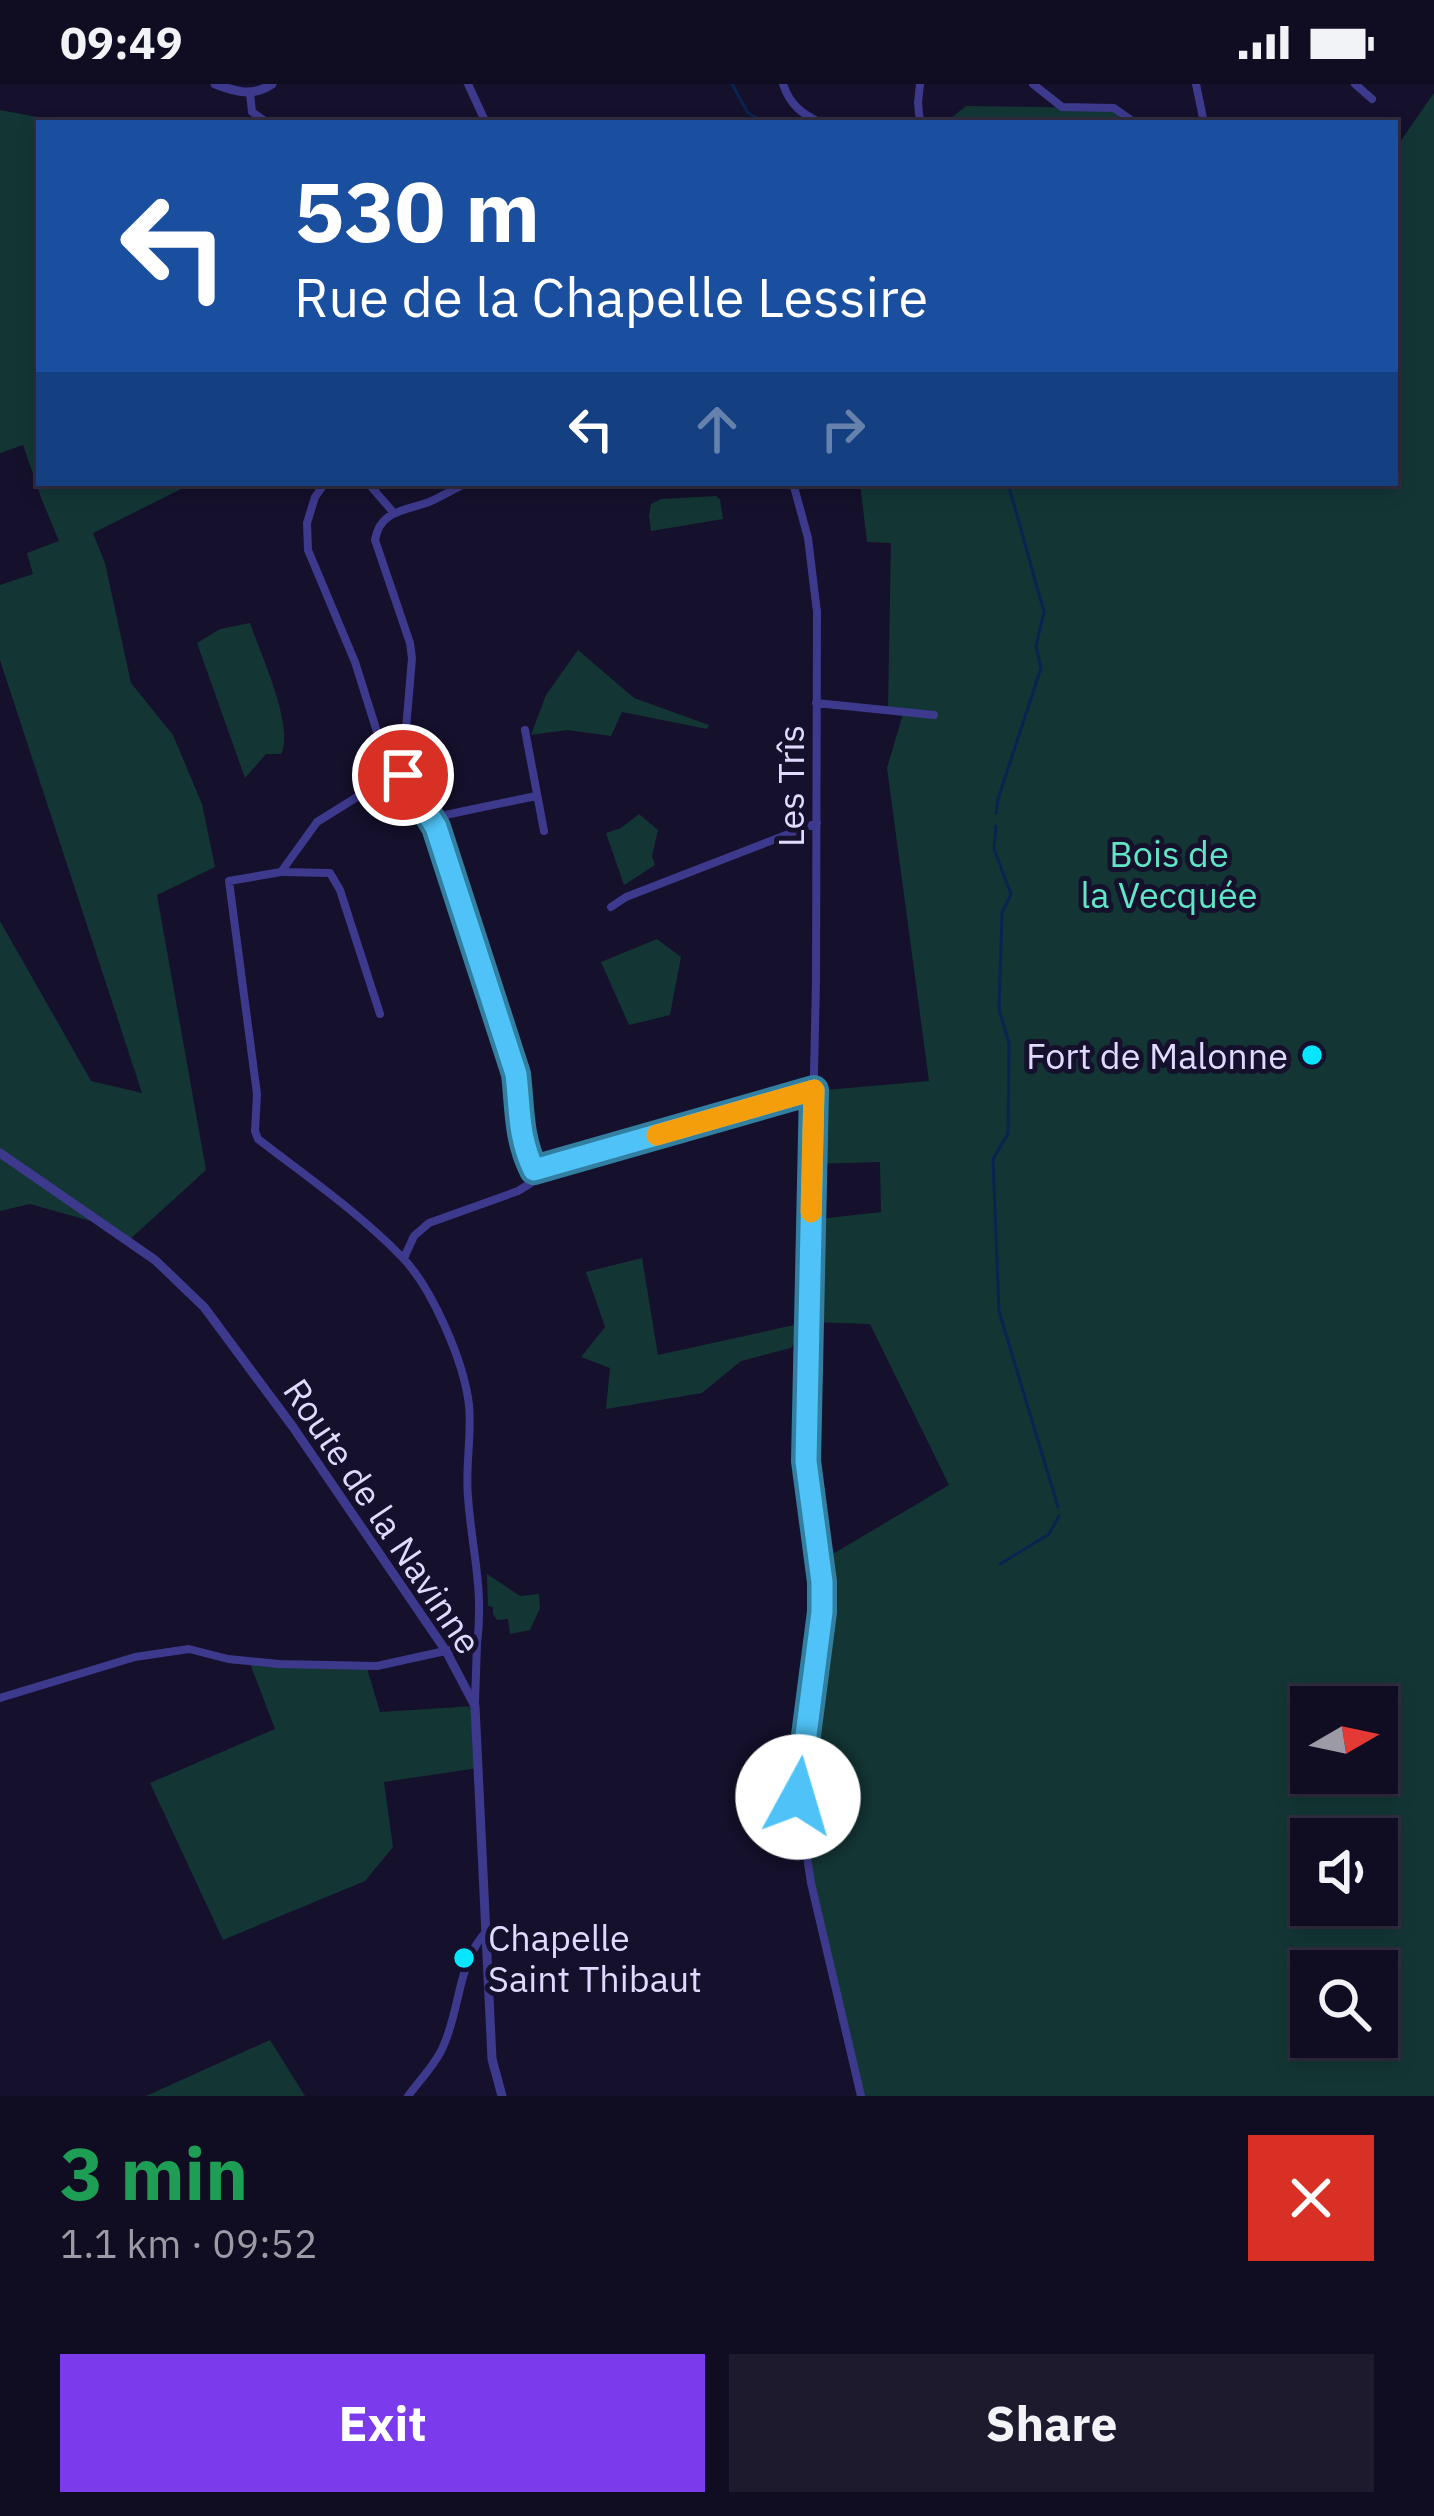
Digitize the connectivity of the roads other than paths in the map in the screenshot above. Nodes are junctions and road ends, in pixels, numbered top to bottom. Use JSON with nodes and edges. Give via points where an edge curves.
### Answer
{"nodes":[{"id":1,"x":215,"y":84,"type":"edge"},
{"id":2,"x":272,"y":84,"type":"edge"},
{"id":3,"x":468,"y":84,"type":"edge"},
{"id":4,"x":783,"y":84,"type":"edge"},
{"id":5,"x":920,"y":84,"type":"edge"},
{"id":6,"x":1033,"y":84,"type":"edge"},
{"id":7,"x":1196,"y":84,"type":"edge"},
{"id":8,"x":1355,"y":84,"type":"edge"},
{"id":9,"x":250,"y":93,"type":"junction"},
{"id":10,"x":1372,"y":99,"type":"dead end"},
{"id":11,"x":264,"y":120,"type":"edge"},
{"id":12,"x":485,"y":120,"type":"edge"},
{"id":13,"x":815,"y":120,"type":"edge"},
{"id":14,"x":920,"y":120,"type":"edge"},
{"id":15,"x":1131,"y":120,"type":"edge"},
{"id":16,"x":1203,"y":120,"type":"edge"},
{"id":17,"x":323,"y":486,"type":"edge"},
{"id":18,"x":371,"y":486,"type":"edge"},
{"id":19,"x":460,"y":486,"type":"edge"},
{"id":20,"x":794,"y":486,"type":"edge"},
{"id":21,"x":393,"y":512,"type":"junction"},
{"id":22,"x":816,"y":703,"type":"junction"},
{"id":23,"x":934,"y":715,"type":"dead end"},
{"id":24,"x":524,"y":730,"type":"dead end"},
{"id":25,"x":397,"y":769,"type":"junction"},
{"id":26,"x":536,"y":796,"type":"junction"},
{"id":27,"x":431,"y":818,"type":"junction"},
{"id":28,"x":817,"y":823,"type":"junction"},
{"id":29,"x":544,"y":831,"type":"dead end"},
{"id":30,"x":281,"y":872,"type":"junction"},
{"id":31,"x":610,"y":907,"type":"dead end"},
{"id":32,"x":380,"y":1014,"type":"dead end"},
{"id":33,"x":814,"y":1090,"type":"junction"},
{"id":34,"x":0,"y":1153,"type":"edge"},
{"id":35,"x":534,"y":1170,"type":"junction"},
{"id":36,"x":404,"y":1258,"type":"junction"},
{"id":37,"x":477,"y":1644,"type":"junction"},
{"id":38,"x":446,"y":1652,"type":"junction"},
{"id":39,"x":0,"y":1699,"type":"edge"},
{"id":40,"x":475,"y":1706,"type":"junction"},
{"id":41,"x":485,"y":1933,"type":"junction"},
{"id":42,"x":409,"y":2096,"type":"edge"},
{"id":43,"x":502,"y":2096,"type":"edge"},
{"id":44,"x":861,"y":2096,"type":"edge"}],
"edges":[{"from":1,"to":9,"type":"street"},
{"from":2,"to":9,"type":"street"},
{"from":3,"to":12,"type":"street"},
{"from":4,"to":13,"type":"street"},
{"from":5,"to":14,"type":"street"},
{"from":6,"to":15,"type":"street","via":[[1062,107],[1114,107]]},
{"from":7,"to":16,"type":"street"},
{"from":8,"to":10,"type":"street"},
{"from":9,"to":11,"type":"street","via":[[252,112]]},
{"from":17,"to":25,"type":"street","via":[[307,523],[308,550],[384,754]]},
{"from":18,"to":21,"type":"street"},
{"from":19,"to":21,"type":"street"},
{"from":20,"to":22,"type":"street","name":"Les Trîs","via":[[814,575]]},
{"from":21,"to":25,"type":"street","via":[[375,540],[412,658]]},
{"from":22,"to":23,"type":"street"},
{"from":22,"to":28,"type":"street","name":"Les Trîs"},
{"from":24,"to":26,"type":"street"},
{"from":25,"to":27,"type":"street"},
{"from":25,"to":30,"type":"street","via":[[316,822]]},
{"from":26,"to":27,"type":"street"},
{"from":26,"to":29,"type":"street"},
{"from":27,"to":35,"type":"street","via":[[516,1074],[517,1114]]},
{"from":28,"to":31,"type":"street"},
{"from":28,"to":33,"type":"street","name":"Les Trîs"},
{"from":30,"to":32,"type":"street","via":[[330,873]]},
{"from":30,"to":36,"type":"street","via":[[229,880],[255,1131]]},
{"from":33,"to":35,"type":"street"},
{"from":33,"to":44,"type":"street","name":"Les Trîs","via":[[806,1461],[822,1612],[798,1797]]},
{"from":34,"to":38,"type":"street","name":"Route de la Navinne","via":[[155,1260],[204,1306]]},
{"from":35,"to":36,"type":"street","via":[[518,1191],[429,1222]]},
{"from":36,"to":37,"type":"street","via":[[441,1319],[466,1387]]},
{"from":37,"to":38,"type":"street"},
{"from":37,"to":40,"type":"street"},
{"from":38,"to":39,"type":"street","via":[[377,1666],[279,1664],[189,1649],[135,1657]]},
{"from":38,"to":40,"type":"street","name":"Route de la Navinne"},
{"from":40,"to":41,"type":"street","name":"Route de la Navinne"},
{"from":41,"to":42,"type":"street","via":[[442,2048]]},
{"from":41,"to":43,"type":"street","name":"Route de la Navinne","via":[[492,2059]]}]}
